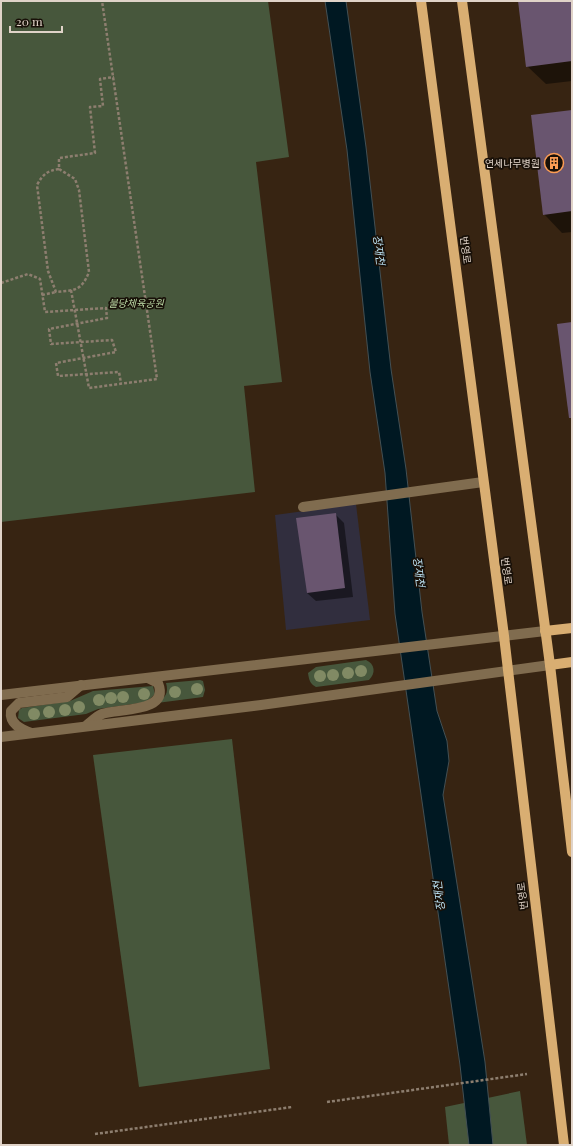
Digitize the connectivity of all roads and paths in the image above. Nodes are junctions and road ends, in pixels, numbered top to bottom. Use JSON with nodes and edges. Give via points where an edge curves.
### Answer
{"nodes":[{"id":1,"x":102,"y":1,"type":"edge"},
{"id":2,"x":421,"y":1,"type":"edge"},
{"id":3,"x":462,"y":1,"type":"edge"},
{"id":4,"x":114,"y":77,"type":"junction"},
{"id":5,"x":60,"y":168,"type":"junction"},
{"id":6,"x":1,"y":283,"type":"edge"},
{"id":7,"x":71,"y":290,"type":"junction"},
{"id":8,"x":56,"y":292,"type":"junction"},
{"id":9,"x":42,"y":295,"type":"junction"},
{"id":10,"x":75,"y":311,"type":"junction"},
{"id":11,"x":77,"y":324,"type":"junction"},
{"id":12,"x":81,"y":343,"type":"junction"},
{"id":13,"x":84,"y":358,"type":"junction"},
{"id":14,"x":87,"y":374,"type":"junction"},
{"id":15,"x":121,"y":383,"type":"junction"},
{"id":16,"x":484,"y":482,"type":"junction"},
{"id":17,"x":303,"y":507,"type":"dead end"},
{"id":18,"x":572,"y":628,"type":"edge"},
{"id":19,"x":545,"y":631,"type":"junction"},
{"id":20,"x":504,"y":636,"type":"junction"},
{"id":21,"x":572,"y":662,"type":"edge"},
{"id":22,"x":550,"y":665,"type":"junction"},
{"id":23,"x":507,"y":672,"type":"junction"},
{"id":24,"x":148,"y":678,"type":"junction"},
{"id":25,"x":82,"y":685,"type":"junction"},
{"id":26,"x":1,"y":695,"type":"edge"},
{"id":27,"x":86,"y":726,"type":"junction"},
{"id":28,"x":32,"y":733,"type":"junction"},
{"id":29,"x":1,"y":737,"type":"edge"},
{"id":30,"x":572,"y":852,"type":"edge"},
{"id":31,"x":527,"y":1074,"type":"dead end"},
{"id":32,"x":327,"y":1102,"type":"dead end"},
{"id":33,"x":292,"y":1107,"type":"dead end"},
{"id":34,"x":95,"y":1134,"type":"dead end"},
{"id":35,"x":564,"y":1145,"type":"edge"}],
"edges":[{"from":1,"to":4,"type":"path"},
{"from":2,"to":16,"type":"main road","name":"번영로"},
{"from":3,"to":19,"type":"main road"},
{"from":4,"to":5,"type":"path","via":[[100,79],[103,106],[90,107],[95,153],[59,158]]},
{"from":4,"to":15,"type":"path","via":[[157,378]]},
{"from":5,"to":7,"type":"path","via":[[75,179],[79,190],[89,272],[85,283],[78,290]]},
{"from":5,"to":8,"type":"path","via":[[42,175],[37,185],[48,271]]},
{"from":6,"to":9,"type":"path","via":[[28,274],[40,279]]},
{"from":7,"to":8,"type":"path"},
{"from":7,"to":10,"type":"path"},
{"from":8,"to":9,"type":"path"},
{"from":9,"to":10,"type":"path","via":[[45,312]]},
{"from":10,"to":11,"type":"path"},
{"from":10,"to":11,"type":"path","via":[[106,308],[107,318]]},
{"from":11,"to":12,"type":"path"},
{"from":11,"to":12,"type":"path","via":[[49,329],[51,344]]},
{"from":12,"to":13,"type":"path"},
{"from":12,"to":13,"type":"path","via":[[112,340],[116,352]]},
{"from":13,"to":14,"type":"path"},
{"from":13,"to":14,"type":"path","via":[[56,363],[58,376]]},
{"from":14,"to":15,"type":"path","via":[[118,372]]},
{"from":14,"to":15,"type":"path","via":[[89,388]]},
{"from":16,"to":17,"type":"street"},
{"from":16,"to":20,"type":"main road","name":"번영로"},
{"from":18,"to":19,"type":"main road"},
{"from":19,"to":20,"type":"street"},
{"from":19,"to":22,"type":"main road"},
{"from":20,"to":23,"type":"main road","name":"번영로"},
{"from":20,"to":24,"type":"street"},
{"from":21,"to":22,"type":"main road"},
{"from":22,"to":23,"type":"street"},
{"from":22,"to":30,"type":"main road"},
{"from":23,"to":27,"type":"street"},
{"from":23,"to":35,"type":"main road","name":"번영로"},
{"from":24,"to":25,"type":"street"},
{"from":24,"to":27,"type":"street","via":[[158,683],[158,699],[151,704],[102,714]]},
{"from":25,"to":26,"type":"street"},
{"from":25,"to":28,"type":"street","via":[[67,697],[19,703],[14,707],[11,711],[12,720],[21,729]]},
{"from":27,"to":28,"type":"street"},
{"from":28,"to":29,"type":"street"},
{"from":31,"to":32,"type":"path"},
{"from":33,"to":34,"type":"path"}]}
